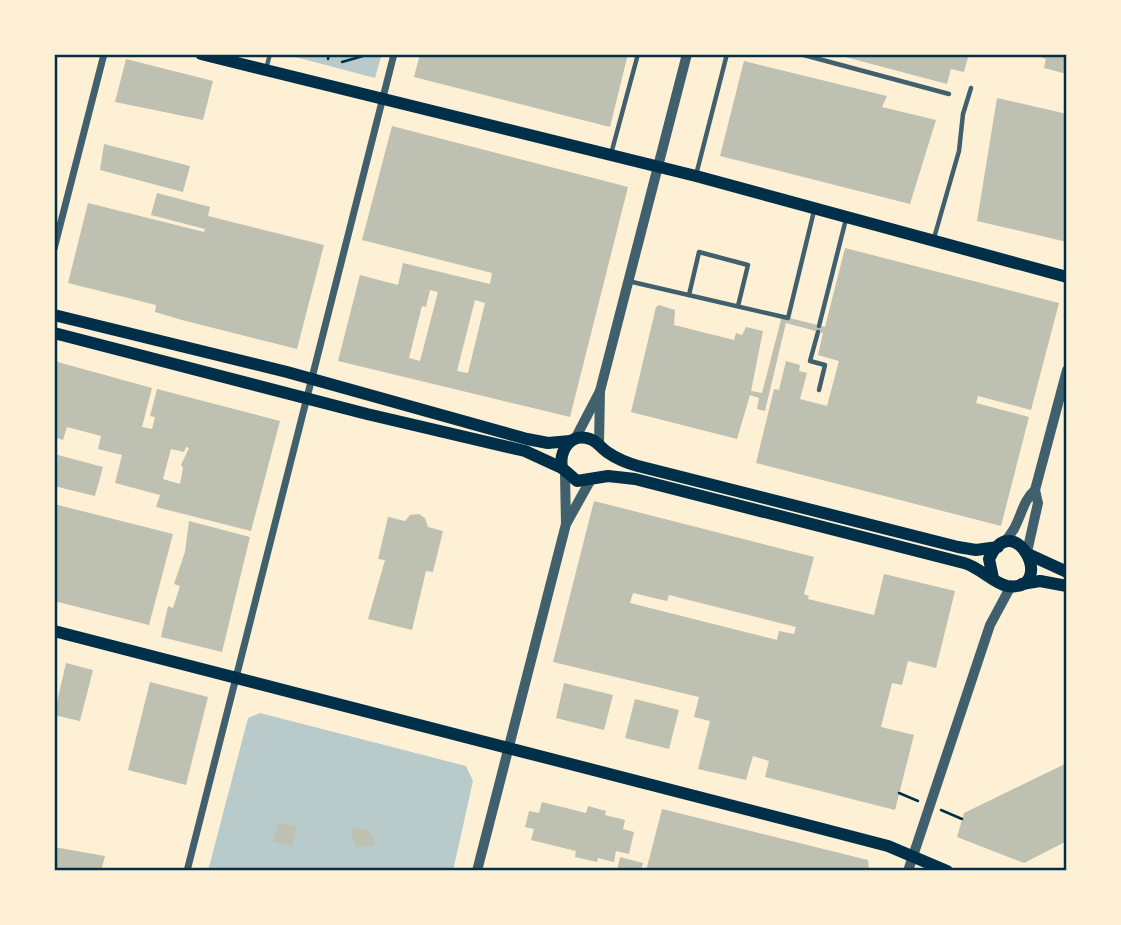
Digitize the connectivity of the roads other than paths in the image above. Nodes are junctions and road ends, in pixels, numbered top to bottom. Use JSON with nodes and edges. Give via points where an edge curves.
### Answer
{"nodes":[{"id":1,"x":104,"y":54,"type":"edge"},
{"id":2,"x":201,"y":54,"type":"edge"},
{"id":3,"x":270,"y":54,"type":"edge"},
{"id":4,"x":394,"y":54,"type":"edge"},
{"id":5,"x":638,"y":54,"type":"edge"},
{"id":6,"x":687,"y":54,"type":"edge"},
{"id":7,"x":727,"y":54,"type":"edge"},
{"id":8,"x":800,"y":54,"type":"edge"},
{"id":9,"x":266,"y":70,"type":"junction"},
{"id":10,"x":971,"y":88,"type":"dead end"},
{"id":11,"x":949,"y":94,"type":"dead end"},
{"id":12,"x":382,"y":97,"type":"junction"},
{"id":13,"x":610,"y":155,"type":"junction"},
{"id":14,"x":658,"y":166,"type":"junction"},
{"id":15,"x":696,"y":176,"type":"junction"},
{"id":16,"x":816,"y":206,"type":"junction"},
{"id":17,"x":847,"y":215,"type":"junction"},
{"id":18,"x":934,"y":239,"type":"junction"},
{"id":19,"x":54,"y":249,"type":"edge"},
{"id":20,"x":1067,"y":277,"type":"edge"},
{"id":21,"x":628,"y":281,"type":"junction"},
{"id":22,"x":690,"y":295,"type":"junction"},
{"id":23,"x":738,"y":306,"type":"junction"},
{"id":24,"x":54,"y":315,"type":"edge"},
{"id":25,"x":54,"y":333,"type":"edge"},
{"id":26,"x":1067,"y":370,"type":"edge"},
{"id":27,"x":312,"y":379,"type":"junction"},
{"id":28,"x":819,"y":390,"type":"dead end"},
{"id":29,"x":600,"y":391,"type":"junction"},
{"id":30,"x":307,"y":399,"type":"junction"},
{"id":31,"x":573,"y":440,"type":"junction"},
{"id":32,"x":601,"y":447,"type":"junction"},
{"id":33,"x":564,"y":471,"type":"junction"},
{"id":34,"x":593,"y":479,"type":"junction"},
{"id":35,"x":1035,"y":489,"type":"junction"},
{"id":36,"x":566,"y":524,"type":"junction"},
{"id":37,"x":1000,"y":545,"type":"junction"},
{"id":38,"x":1029,"y":553,"type":"junction"},
{"id":39,"x":1067,"y":572,"type":"edge"},
{"id":40,"x":993,"y":578,"type":"junction"},
{"id":41,"x":1015,"y":586,"type":"junction"},
{"id":42,"x":1067,"y":586,"type":"edge"},
{"id":43,"x":54,"y":631,"type":"edge"},
{"id":44,"x":237,"y":679,"type":"junction"},
{"id":45,"x":509,"y":748,"type":"junction"},
{"id":46,"x":914,"y":857,"type":"junction"},
{"id":47,"x":187,"y":871,"type":"edge"},
{"id":48,"x":477,"y":871,"type":"edge"},
{"id":49,"x":908,"y":871,"type":"edge"},
{"id":50,"x":947,"y":871,"type":"edge"}],
"edges":[{"from":1,"to":19,"type":"street"},
{"from":2,"to":9,"type":"main road"},
{"from":3,"to":9,"type":"lane"},
{"from":4,"to":12,"type":"street"},
{"from":5,"to":13,"type":"lane"},
{"from":6,"to":14,"type":"street"},
{"from":7,"to":15,"type":"lane"},
{"from":8,"to":11,"type":"lane"},
{"from":9,"to":12,"type":"main road"},
{"from":10,"to":18,"type":"lane"},
{"from":12,"to":13,"type":"main road"},
{"from":12,"to":27,"type":"street"},
{"from":13,"to":14,"type":"main road"},
{"from":14,"to":15,"type":"main road"},
{"from":14,"to":21,"type":"street"},
{"from":15,"to":16,"type":"main road"},
{"from":16,"to":17,"type":"main road"},
{"from":16,"to":23,"type":"lane","via":[[789,318]]},
{"from":17,"to":18,"type":"main road"},
{"from":17,"to":28,"type":"lane","via":[[810,361],[825,365]]},
{"from":18,"to":20,"type":"main road"},
{"from":21,"to":22,"type":"lane"},
{"from":21,"to":29,"type":"street"},
{"from":22,"to":23,"type":"lane"},
{"from":22,"to":23,"type":"lane","via":[[699,252],[748,265]]},
{"from":24,"to":27,"type":"main road"},
{"from":25,"to":30,"type":"main road"},
{"from":26,"to":35,"type":"street"},
{"from":27,"to":30,"type":"street"},
{"from":27,"to":31,"type":"main road","via":[[539,442]]},
{"from":29,"to":31,"type":"street"},
{"from":29,"to":32,"type":"street"},
{"from":30,"to":33,"type":"main road","via":[[525,451]]},
{"from":30,"to":44,"type":"street"},
{"from":31,"to":32,"type":"main road","via":[[585,438]]},
{"from":31,"to":33,"type":"main road","via":[[561,453]]},
{"from":32,"to":34,"type":"main road","via":[[604,465]]},
{"from":32,"to":37,"type":"main road","via":[[638,466],[958,547],[976,550]]},
{"from":33,"to":34,"type":"main road","via":[[577,481]]},
{"from":33,"to":36,"type":"street"},
{"from":34,"to":36,"type":"street"},
{"from":34,"to":40,"type":"main road","via":[[622,477],[652,483],[964,562]]},
{"from":35,"to":37,"type":"street","via":[[1026,500],[1016,530]]},
{"from":35,"to":38,"type":"street","via":[[1038,503]]},
{"from":36,"to":45,"type":"street"},
{"from":37,"to":38,"type":"main road","via":[[1020,545]]},
{"from":37,"to":40,"type":"main road","via":[[989,559]]},
{"from":38,"to":39,"type":"main road"},
{"from":38,"to":41,"type":"main road","via":[[1031,570]]},
{"from":40,"to":41,"type":"main road"},
{"from":41,"to":42,"type":"main road","via":[[1040,581]]},
{"from":41,"to":46,"type":"street","via":[[990,625]]},
{"from":43,"to":44,"type":"main road"},
{"from":44,"to":45,"type":"main road"},
{"from":44,"to":47,"type":"street"},
{"from":45,"to":46,"type":"main road"},
{"from":45,"to":48,"type":"street"},
{"from":46,"to":49,"type":"street"},
{"from":46,"to":50,"type":"main road"}]}
